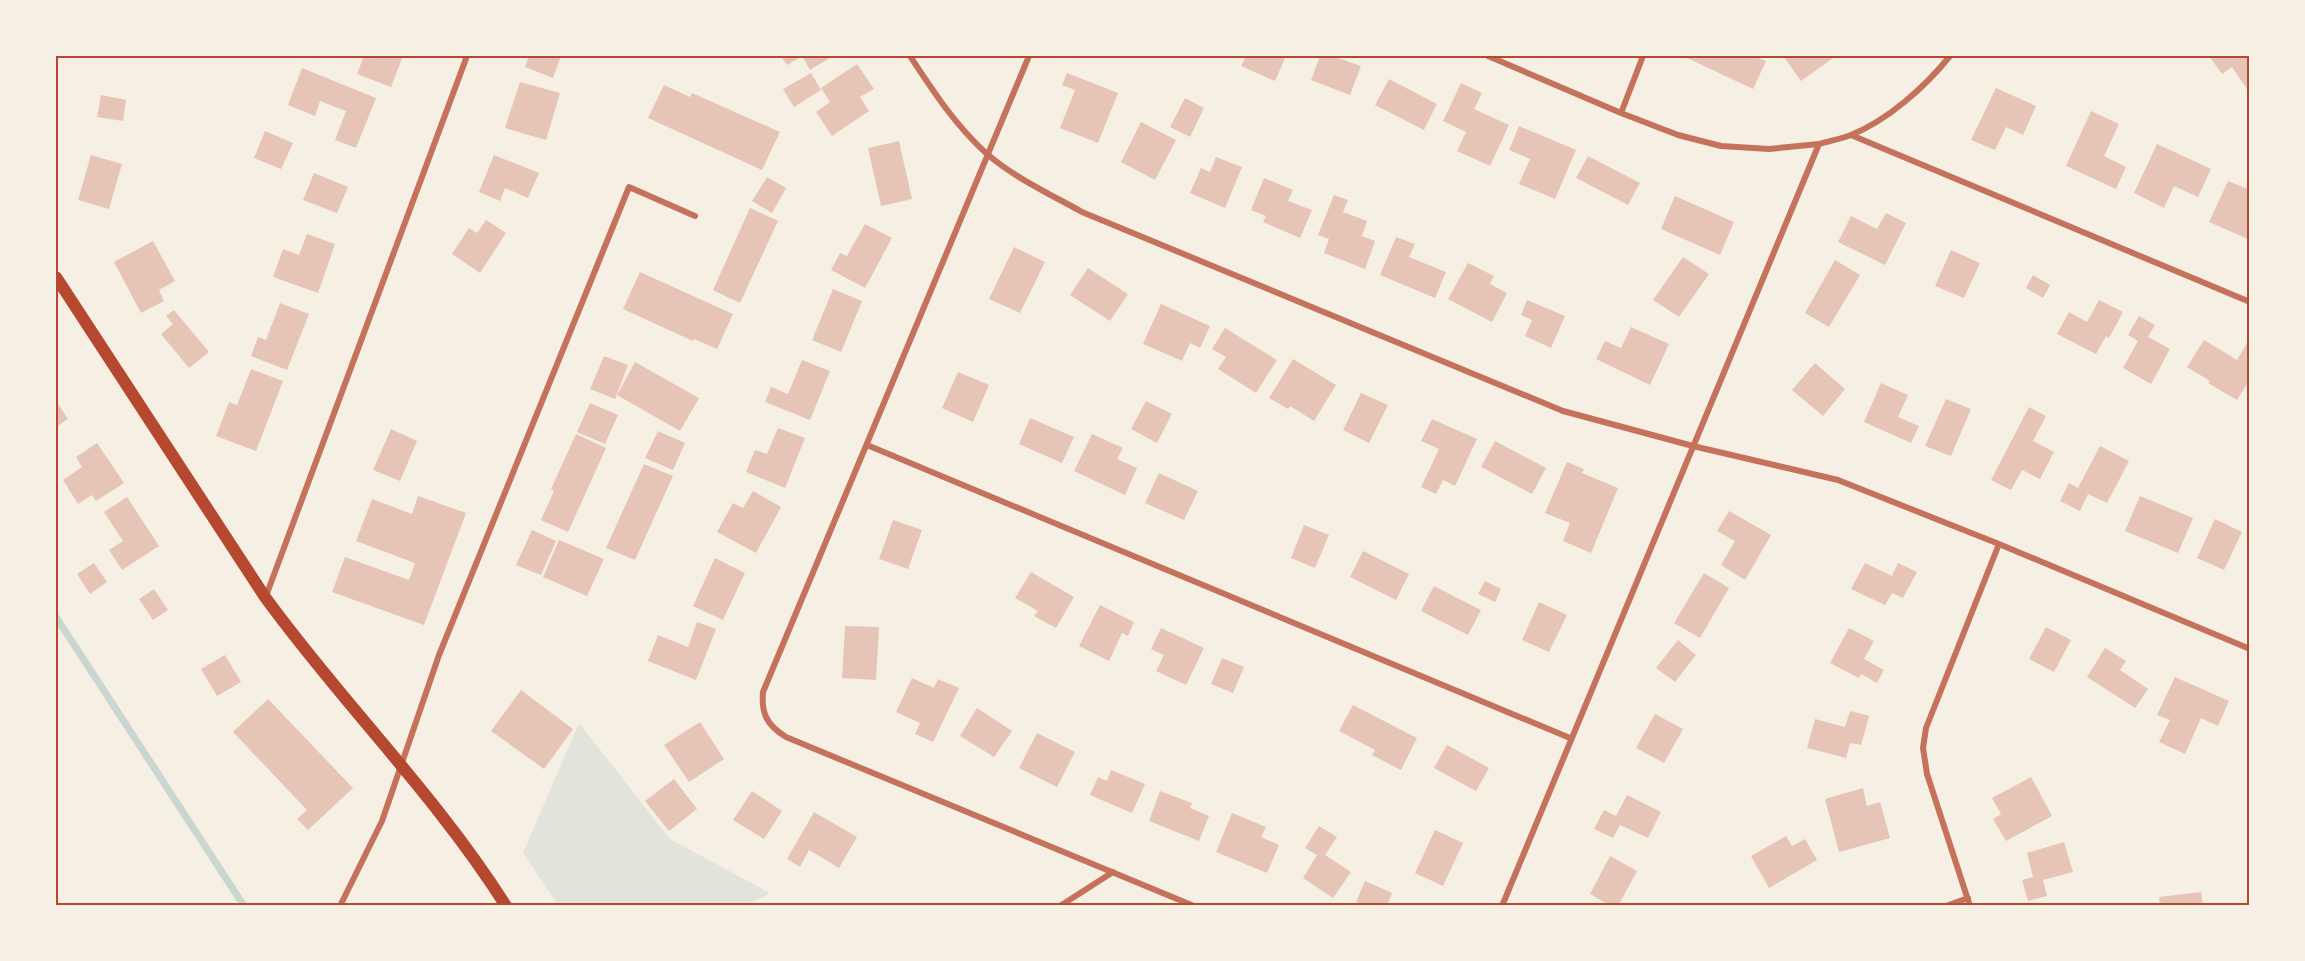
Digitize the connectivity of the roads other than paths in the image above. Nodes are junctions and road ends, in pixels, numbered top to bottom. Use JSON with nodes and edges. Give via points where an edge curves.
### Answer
{"nodes":[{"id":1,"x":467,"y":56,"type":"edge"},
{"id":2,"x":910,"y":56,"type":"edge"},
{"id":3,"x":1029,"y":56,"type":"edge"},
{"id":4,"x":1488,"y":56,"type":"edge"},
{"id":5,"x":1643,"y":56,"type":"edge"},
{"id":6,"x":1950,"y":56,"type":"edge"},
{"id":7,"x":1620,"y":113,"type":"junction"},
{"id":8,"x":1851,"y":135,"type":"junction"},
{"id":9,"x":1819,"y":144,"type":"junction"},
{"id":10,"x":989,"y":155,"type":"junction"},
{"id":11,"x":695,"y":216,"type":"dead end"},
{"id":12,"x":56,"y":277,"type":"edge"},
{"id":13,"x":2250,"y":302,"type":"edge"},
{"id":14,"x":867,"y":445,"type":"junction"},
{"id":15,"x":1694,"y":446,"type":"junction"},
{"id":16,"x":1999,"y":544,"type":"junction"},
{"id":17,"x":266,"y":597,"type":"junction"},
{"id":18,"x":2250,"y":649,"type":"edge"},
{"id":19,"x":1570,"y":738,"type":"junction"},
{"id":20,"x":400,"y":764,"type":"junction"},
{"id":21,"x":1113,"y":872,"type":"junction"},
{"id":22,"x":1969,"y":902,"type":"edge"},
{"id":23,"x":340,"y":906,"type":"edge"},
{"id":24,"x":506,"y":906,"type":"edge"},
{"id":25,"x":1060,"y":906,"type":"edge"},
{"id":26,"x":1194,"y":906,"type":"edge"},
{"id":27,"x":1502,"y":906,"type":"edge"},
{"id":28,"x":1946,"y":906,"type":"edge"}],
"edges":[{"from":1,"to":17,"type":"street"},
{"from":2,"to":10,"type":"street","via":[[964,132]]},
{"from":3,"to":10,"type":"street"},
{"from":4,"to":7,"type":"street"},
{"from":5,"to":7,"type":"street"},
{"from":6,"to":8,"type":"street","via":[[1933,77],[1892,112]]},
{"from":7,"to":9,"type":"street","via":[[1721,146],[1769,149]]},
{"from":8,"to":9,"type":"street"},
{"from":8,"to":13,"type":"street"},
{"from":9,"to":15,"type":"street"},
{"from":10,"to":14,"type":"street"},
{"from":10,"to":15,"type":"street","via":[[1025,181],[1082,212],[1541,402]]},
{"from":11,"to":20,"type":"street","via":[[630,187],[439,655]]},
{"from":12,"to":17,"type":"main road"},
{"from":14,"to":19,"type":"street"},
{"from":14,"to":21,"type":"street","via":[[763,692],[767,720],[786,737]]},
{"from":15,"to":16,"type":"street","via":[[1838,480]]},
{"from":15,"to":19,"type":"street"},
{"from":16,"to":18,"type":"street"},
{"from":16,"to":22,"type":"street","via":[[1926,728],[1923,748],[1927,774]]},
{"from":17,"to":20,"type":"main road","via":[[295,638]]},
{"from":19,"to":27,"type":"street"},
{"from":20,"to":23,"type":"street","via":[[382,821]]},
{"from":20,"to":24,"type":"main road","via":[[446,818]]},
{"from":21,"to":25,"type":"street"},
{"from":21,"to":26,"type":"street"},
{"from":22,"to":28,"type":"street"}]}
